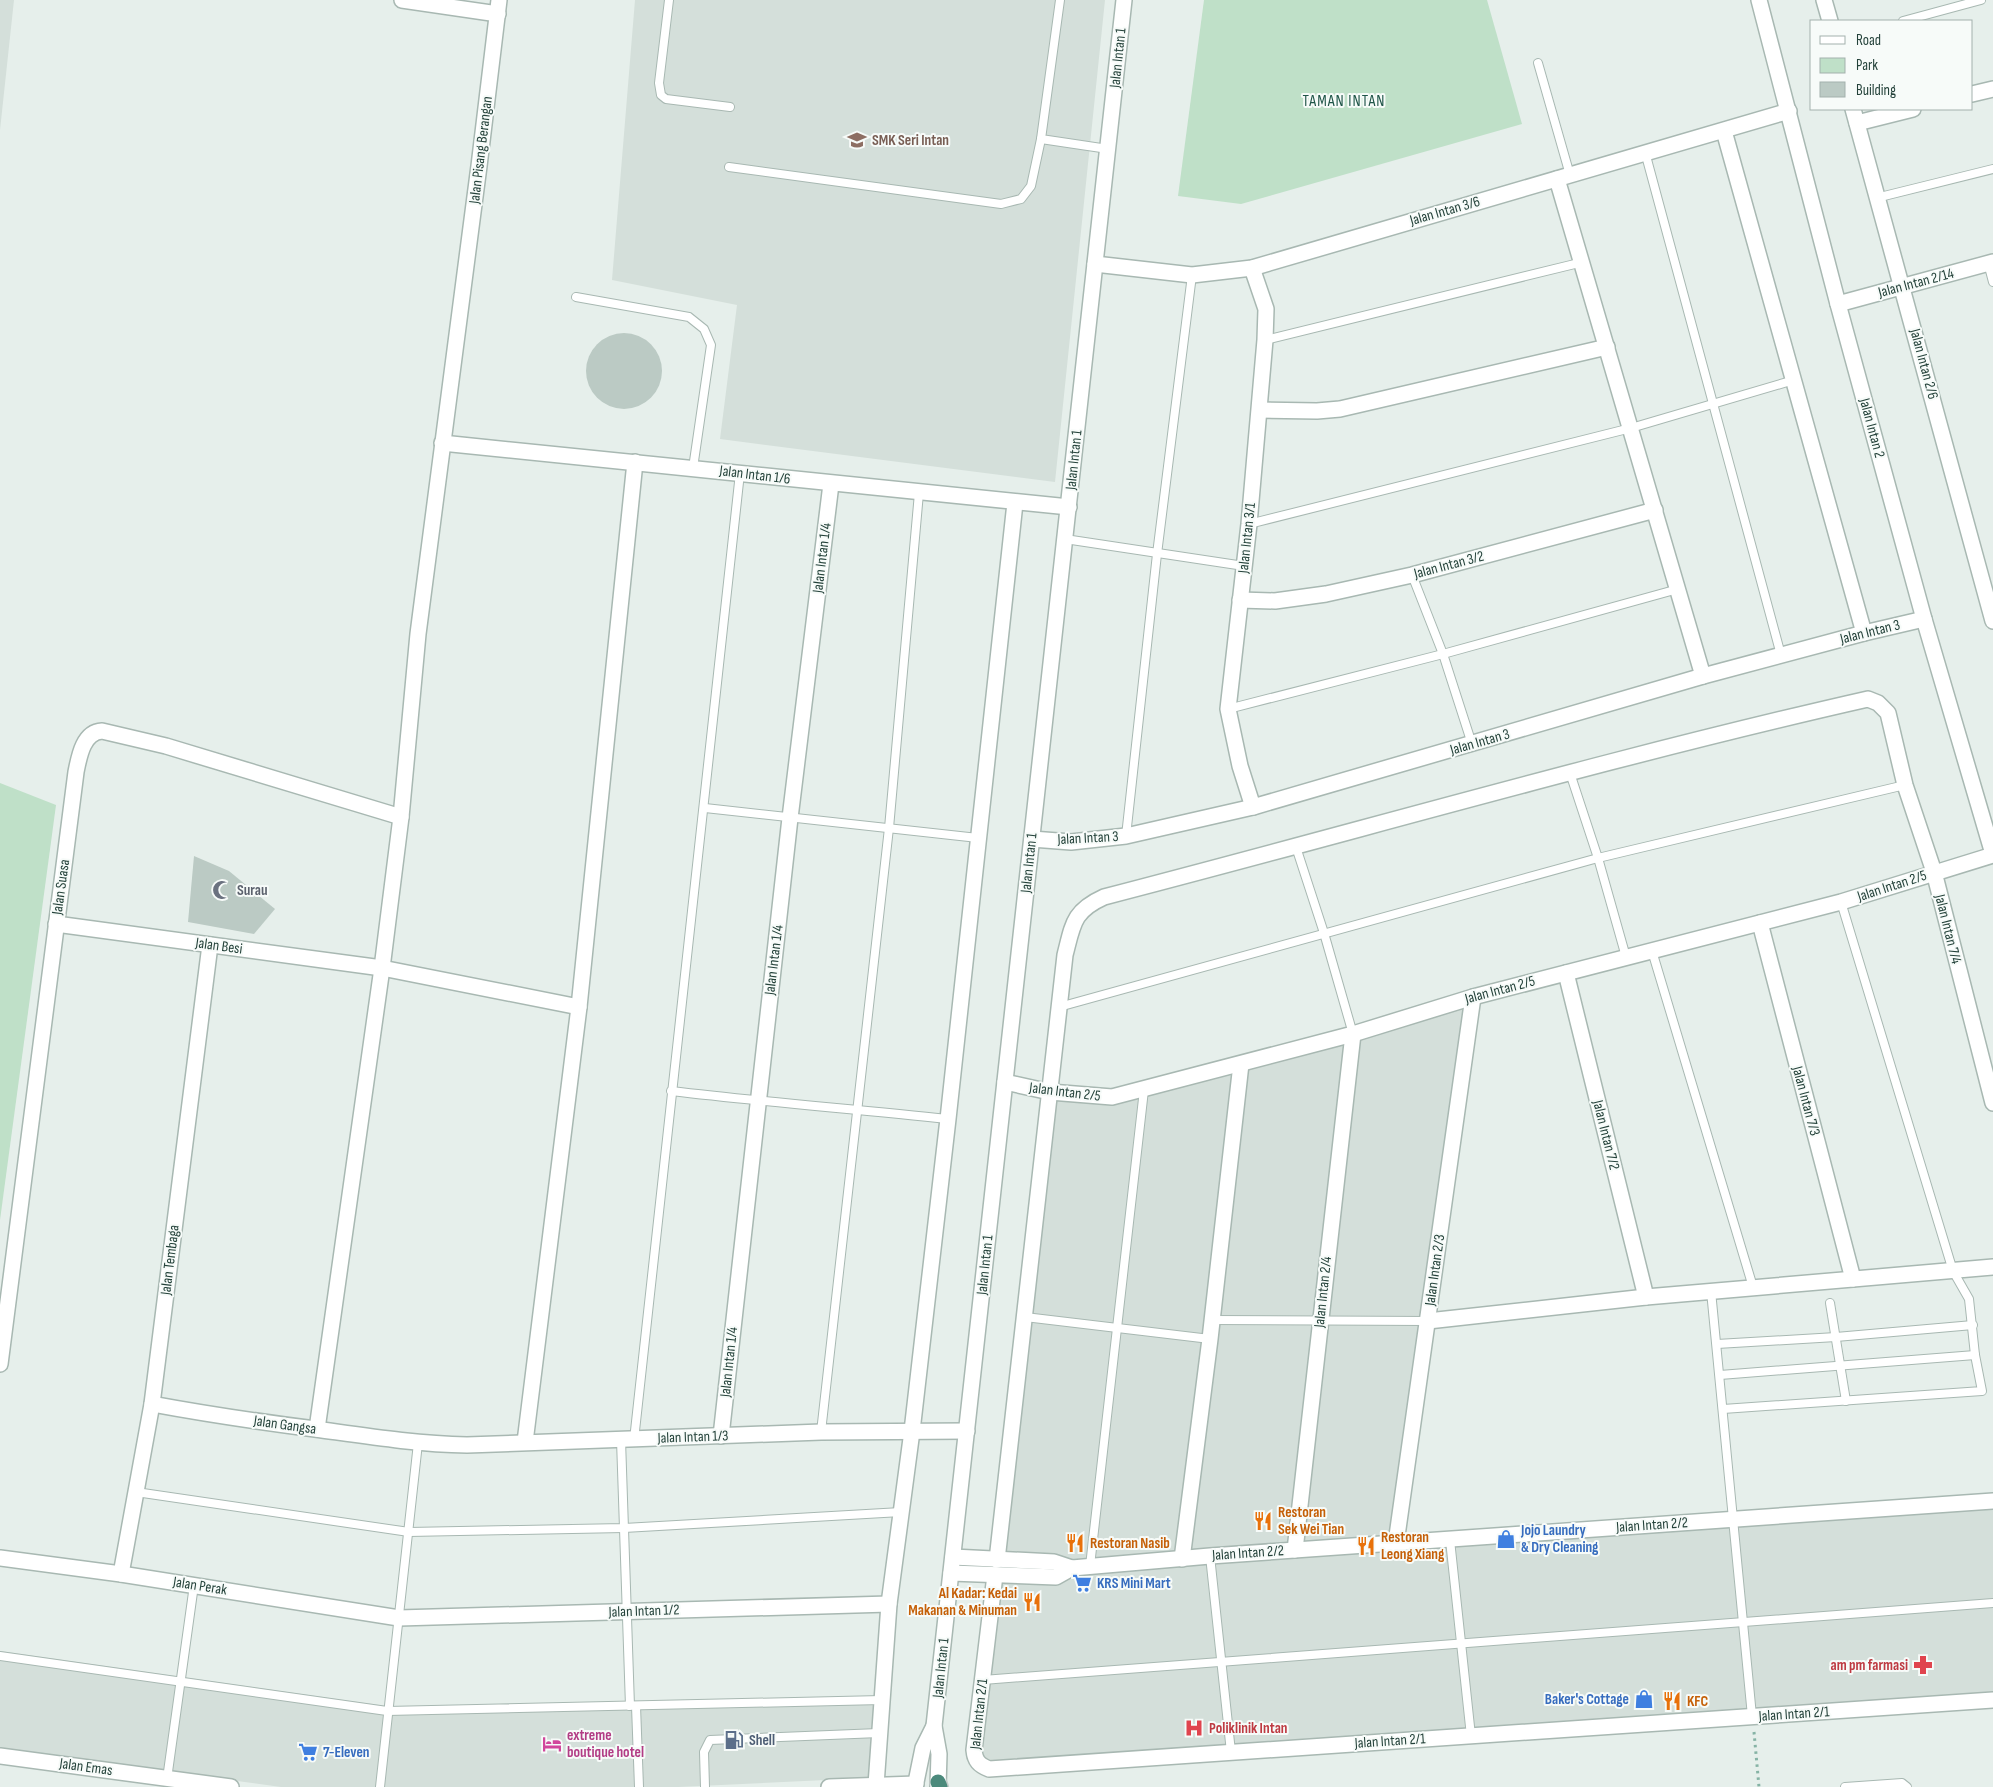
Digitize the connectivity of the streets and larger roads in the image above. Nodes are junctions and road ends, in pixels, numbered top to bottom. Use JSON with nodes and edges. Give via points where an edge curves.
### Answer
{"nodes":[{"id":1,"x":402,"y":0,"type":"edge"},
{"id":2,"x":1124,"y":0,"type":"edge"},
{"id":3,"x":1759,"y":0,"type":"edge"},
{"id":4,"x":1824,"y":0,"type":"edge"},
{"id":5,"x":498,"y":7,"type":"edge"},
{"id":6,"x":1830,"y":20,"type":"edge"},
{"id":7,"x":1993,"y":88,"type":"edge"},
{"id":8,"x":1973,"y":94,"type":"edge"},
{"id":9,"x":1905,"y":110,"type":"edge"},
{"id":10,"x":1789,"y":111,"type":"junction"},
{"id":11,"x":1855,"y":116,"type":"edge"},
{"id":12,"x":1724,"y":131,"type":"junction"},
{"id":13,"x":1564,"y":177,"type":"junction"},
{"id":14,"x":1991,"y":262,"type":"edge"},
{"id":15,"x":1095,"y":264,"type":"junction"},
{"id":16,"x":1252,"y":268,"type":"junction"},
{"id":17,"x":1903,"y":286,"type":"junction"},
{"id":18,"x":1838,"y":304,"type":"junction"},
{"id":19,"x":1608,"y":347,"type":"junction"},
{"id":20,"x":1260,"y":410,"type":"junction"},
{"id":21,"x":442,"y":443,"type":"junction"},
{"id":22,"x":635,"y":462,"type":"junction"},
{"id":23,"x":831,"y":484,"type":"junction"},
{"id":24,"x":1015,"y":503,"type":"junction"},
{"id":25,"x":1069,"y":507,"type":"junction"},
{"id":26,"x":1655,"y":510,"type":"junction"},
{"id":27,"x":1989,"y":590,"type":"edge"},
{"id":28,"x":1240,"y":600,"type":"junction"},
{"id":29,"x":1924,"y":618,"type":"junction"},
{"id":30,"x":1993,"y":620,"type":"edge"},
{"id":31,"x":1864,"y":632,"type":"junction"},
{"id":32,"x":1703,"y":676,"type":"junction"},
{"id":33,"x":1253,"y":807,"type":"junction"},
{"id":34,"x":401,"y":816,"type":"junction"},
{"id":35,"x":1032,"y":838,"type":"junction"},
{"id":36,"x":1993,"y":854,"type":"edge"},
{"id":37,"x":1934,"y":872,"type":"junction"},
{"id":38,"x":1760,"y":923,"type":"junction"},
{"id":39,"x":56,"y":924,"type":"junction"},
{"id":40,"x":210,"y":944,"type":"junction"},
{"id":41,"x":382,"y":968,"type":"junction"},
{"id":42,"x":1566,"y":973,"type":"junction"},
{"id":43,"x":1473,"y":997,"type":"junction"},
{"id":44,"x":579,"y":1007,"type":"junction"},
{"id":45,"x":1353,"y":1034,"type":"junction"},
{"id":46,"x":1241,"y":1064,"type":"junction"},
{"id":47,"x":1005,"y":1082,"type":"junction"},
{"id":48,"x":1050,"y":1092,"type":"junction"},
{"id":49,"x":1993,"y":1103,"type":"edge"},
{"id":50,"x":1993,"y":1267,"type":"edge"},
{"id":51,"x":1853,"y":1279,"type":"junction"},
{"id":52,"x":1646,"y":1296,"type":"junction"},
{"id":53,"x":1428,"y":1321,"type":"junction"},
{"id":54,"x":0,"y":1364,"type":"edge"},
{"id":55,"x":152,"y":1404,"type":"junction"},
{"id":56,"x":317,"y":1429,"type":"junction"},
{"id":57,"x":912,"y":1431,"type":"junction"},
{"id":58,"x":967,"y":1431,"type":"junction"},
{"id":59,"x":721,"y":1436,"type":"junction"},
{"id":60,"x":418,"y":1442,"type":"joint"},
{"id":61,"x":525,"y":1442,"type":"junction"},
{"id":62,"x":1993,"y":1501,"type":"edge"},
{"id":63,"x":1396,"y":1543,"type":"junction"},
{"id":64,"x":1295,"y":1550,"type":"junction"},
{"id":65,"x":953,"y":1557,"type":"junction"},
{"id":66,"x":0,"y":1558,"type":"edge"},
{"id":67,"x":1182,"y":1558,"type":"junction"},
{"id":68,"x":997,"y":1560,"type":"junction"},
{"id":69,"x":1072,"y":1568,"type":"junction"},
{"id":70,"x":951,"y":1573,"type":"junction"},
{"id":71,"x":121,"y":1574,"type":"junction"},
{"id":72,"x":995,"y":1575,"type":"junction"},
{"id":73,"x":890,"y":1604,"type":"junction"},
{"id":74,"x":399,"y":1618,"type":"joint"},
{"id":75,"x":1993,"y":1700,"type":"edge"},
{"id":76,"x":934,"y":1726,"type":"junction"},
{"id":77,"x":0,"y":1756,"type":"edge"},
{"id":78,"x":876,"y":1785,"type":"junction"},
{"id":79,"x":916,"y":1785,"type":"edge"},
{"id":80,"x":939,"y":1785,"type":"edge"},
{"id":81,"x":231,"y":1787,"type":"edge"},
{"id":82,"x":829,"y":1787,"type":"edge"}],
"edges":[{"from":1,"to":5,"type":"street"},
{"from":2,"to":15,"type":"street","name":"Jalan Intan 1"},
{"from":3,"to":10,"type":"street","name":"Jalan Intan 2"},
{"from":4,"to":6,"type":"street"},
{"from":5,"to":21,"type":"street","name":"Jalan Pisang Berangan"},
{"from":7,"to":8,"type":"street"},
{"from":9,"to":11,"type":"street"},
{"from":10,"to":12,"type":"street","name":"Jalan Intan 3/6"},
{"from":10,"to":18,"type":"street","name":"Jalan Intan 2"},
{"from":11,"to":17,"type":"street","name":"Jalan Intan 2/6"},
{"from":12,"to":13,"type":"street","name":"Jalan Intan 3/6"},
{"from":12,"to":31,"type":"street"},
{"from":13,"to":16,"type":"street","name":"Jalan Intan 3/6"},
{"from":13,"to":19,"type":"street","via":[[1582,262]]},
{"from":14,"to":17,"type":"street","name":"Jalan Intan 2/14"},
{"from":15,"to":16,"type":"street","name":"Jalan Intan 3/6","via":[[1192,275]]},
{"from":15,"to":25,"type":"street","name":"Jalan Intan 1"},
{"from":16,"to":20,"type":"street","name":"Jalan Intan 3/1","via":[[1266,309]]},
{"from":17,"to":18,"type":"street","name":"Jalan Intan 2/14"},
{"from":17,"to":27,"type":"street","name":"Jalan Intan 2/6"},
{"from":18,"to":29,"type":"street","name":"Jalan Intan 2"},
{"from":19,"to":20,"type":"street","via":[[1340,409]]},
{"from":19,"to":26,"type":"street"},
{"from":20,"to":28,"type":"street","name":"Jalan Intan 3/1"},
{"from":21,"to":22,"type":"street","name":"Jalan Intan 1/6"},
{"from":21,"to":34,"type":"street","name":"Jalan Pisang Berangan","via":[[418,634]]},
{"from":22,"to":23,"type":"street","name":"Jalan Intan 1/6"},
{"from":22,"to":44,"type":"street"},
{"from":23,"to":24,"type":"street","name":"Jalan Intan 1/6"},
{"from":23,"to":59,"type":"street","name":"Jalan Intan 1/4"},
{"from":24,"to":25,"type":"street","name":"Jalan Intan 1/6"},
{"from":24,"to":57,"type":"street"},
{"from":25,"to":35,"type":"street","name":"Jalan Intan 1"},
{"from":26,"to":28,"type":"street","name":"Jalan Intan 3/2","via":[[1412,575],[1326,594],[1275,601]]},
{"from":26,"to":32,"type":"street"},
{"from":27,"to":30,"type":"street","name":"Jalan Intan 2/6"},
{"from":28,"to":33,"type":"street","name":"Jalan Intan 3/1","via":[[1228,708],[1240,766]]},
{"from":29,"to":31,"type":"street","name":"Jalan Intan 3"},
{"from":29,"to":36,"type":"street","name":"Jalan Intan 2"},
{"from":31,"to":32,"type":"street","name":"Jalan Intan 3"},
{"from":32,"to":33,"type":"street","name":"Jalan Intan 3"},
{"from":33,"to":35,"type":"street","name":"Jalan Intan 3","via":[[1126,836],[1071,842]]},
{"from":34,"to":39,"type":"street","name":"Jalan Suasa","via":[[166,746],[96,731],[87,738],[76,772]]},
{"from":34,"to":41,"type":"street","name":"Jalan Pisang Berangan"},
{"from":35,"to":47,"type":"street","name":"Jalan Intan 1"},
{"from":36,"to":37,"type":"street","name":"Jalan Intan 2/5"},
{"from":37,"to":38,"type":"street","name":"Jalan Intan 2/5","via":[[1841,902]]},
{"from":37,"to":48,"type":"street","name":"Jalan Intan 7/4","via":[[1905,785],[1888,713],[1878,702],[1868,699],[1790,717],[1104,897],[1087,905],[1074,920],[1065,955]]},
{"from":37,"to":49,"type":"street","name":"Jalan Intan 7/4"},
{"from":38,"to":42,"type":"street","name":"Jalan Intan 2/5"},
{"from":38,"to":51,"type":"street","name":"Jalan Intan 7/3"},
{"from":39,"to":40,"type":"street","name":"Jalan Besi"},
{"from":39,"to":54,"type":"street","name":"Jalan Suasa"},
{"from":40,"to":41,"type":"street","name":"Jalan Besi"},
{"from":40,"to":55,"type":"street","name":"Jalan Tembaga"},
{"from":41,"to":44,"type":"street","name":"Jalan Besi"},
{"from":41,"to":56,"type":"street","name":"Jalan Pisang Berangan"},
{"from":42,"to":43,"type":"street","name":"Jalan Intan 2/5"},
{"from":42,"to":52,"type":"street","name":"Jalan Intan 7/2"},
{"from":43,"to":45,"type":"street","name":"Jalan Intan 2/5"},
{"from":43,"to":53,"type":"street","name":"Jalan Intan 2/3"},
{"from":44,"to":61,"type":"street"},
{"from":45,"to":46,"type":"street","name":"Jalan Intan 2/5"},
{"from":45,"to":64,"type":"street","name":"Jalan Intan 2/4"},
{"from":46,"to":48,"type":"street","name":"Jalan Intan 2/5","via":[[1112,1098]]},
{"from":46,"to":67,"type":"street"},
{"from":47,"to":48,"type":"street","name":"Jalan Intan 2/5"},
{"from":47,"to":58,"type":"street","name":"Jalan Intan 1"},
{"from":48,"to":68,"type":"street"},
{"from":50,"to":51,"type":"street"},
{"from":51,"to":52,"type":"street"},
{"from":52,"to":53,"type":"street"},
{"from":53,"to":63,"type":"street","name":"Jalan Intan 2/3"},
{"from":55,"to":56,"type":"street","name":"Jalan Gangsa"},
{"from":55,"to":71,"type":"street","name":"Jalan Tembaga"},
{"from":56,"to":60,"type":"street","name":"Jalan Gangsa"},
{"from":57,"to":58,"type":"street","name":"Jalan Intan 1/3"},
{"from":57,"to":59,"type":"street","name":"Jalan Intan 1/3"},
{"from":57,"to":73,"type":"street"},
{"from":58,"to":65,"type":"street","name":"Jalan Intan 1"},
{"from":59,"to":61,"type":"street","name":"Jalan Intan 1/3"},
{"from":60,"to":61,"type":"street","name":"Jalan Intan 1/3","via":[[467,1445]]},
{"from":62,"to":63,"type":"street","name":"Jalan Intan 2/2"},
{"from":63,"to":64,"type":"street","name":"Jalan Intan 2/2"},
{"from":64,"to":67,"type":"street","name":"Jalan Intan 2/2"},
{"from":65,"to":68,"type":"street","name":"Jalan Intan 2/2"},
{"from":65,"to":70,"type":"street","name":"Jalan Intan 1"},
{"from":66,"to":71,"type":"street","name":"Jalan Perak"},
{"from":67,"to":69,"type":"street","name":"Jalan Intan 2/2"},
{"from":68,"to":69,"type":"street","name":"Jalan Intan 2/2","via":[[1054,1562]]},
{"from":69,"to":72,"type":"street","name":"Jalan Intan 2/2","via":[[1056,1577]]},
{"from":70,"to":72,"type":"street","name":"Jalan Intan 2/2"},
{"from":70,"to":76,"type":"street","name":"Jalan Intan 1"},
{"from":71,"to":74,"type":"street","name":"Jalan Perak"},
{"from":72,"to":75,"type":"street","name":"Jalan Intan 2/1","via":[[974,1750],[974,1758],[989,1769]]},
{"from":73,"to":74,"type":"street","name":"Jalan Intan 1/2"},
{"from":73,"to":78,"type":"street"},
{"from":76,"to":79,"type":"street","name":"Jalan Intan 1","via":[[924,1748]]},
{"from":76,"to":80,"type":"street","name":"Jalan Intan 1","via":[[939,1754]]},
{"from":77,"to":81,"type":"street","name":"Jalan Emas"},
{"from":78,"to":79,"type":"street"},
{"from":78,"to":82,"type":"street"}]}
